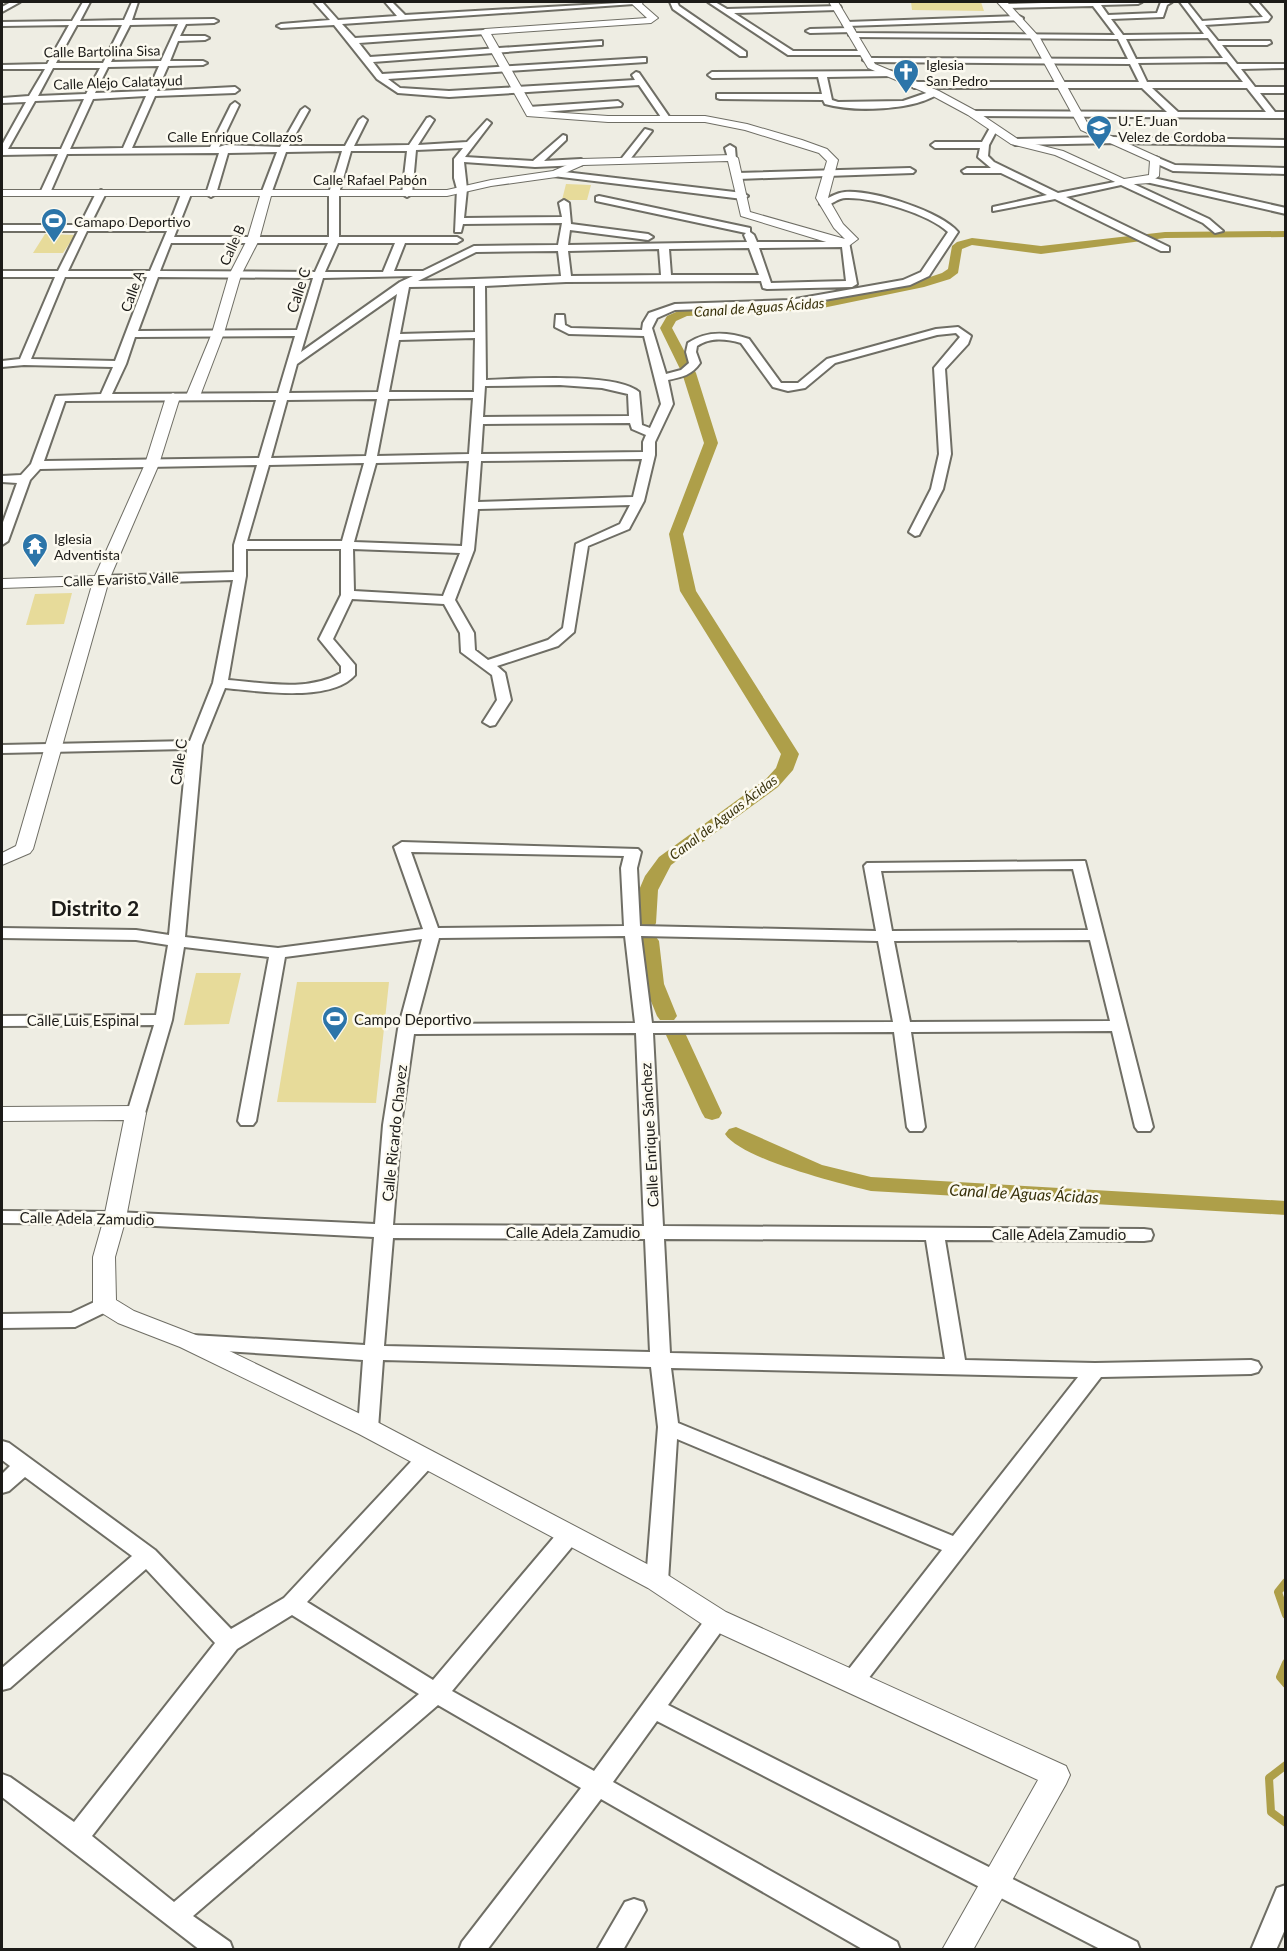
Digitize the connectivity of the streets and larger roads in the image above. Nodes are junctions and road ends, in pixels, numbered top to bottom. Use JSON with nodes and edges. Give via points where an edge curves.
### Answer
{"nodes":[{"id":1,"x":16,"y":2,"type":"edge"},
{"id":2,"x":86,"y":2,"type":"edge"},
{"id":3,"x":135,"y":2,"type":"edge"},
{"id":4,"x":318,"y":2,"type":"edge"},
{"id":5,"x":388,"y":2,"type":"edge"},
{"id":6,"x":460,"y":2,"type":"edge"},
{"id":7,"x":636,"y":2,"type":"edge"},
{"id":8,"x":674,"y":2,"type":"edge"},
{"id":9,"x":711,"y":2,"type":"edge"},
{"id":10,"x":1085,"y":2,"type":"edge"},
{"id":11,"x":1137,"y":2,"type":"edge"},
{"id":12,"x":1168,"y":2,"type":"edge"},
{"id":13,"x":1183,"y":2,"type":"edge"},
{"id":14,"x":1254,"y":2,"type":"edge"},
{"id":15,"x":1095,"y":3,"type":"edge"},
{"id":16,"x":836,"y":4,"type":"edge"},
{"id":17,"x":1004,"y":4,"type":"edge"},
{"id":18,"x":516,"y":6,"type":"edge"},
{"id":19,"x":2,"y":10,"type":"edge"},
{"id":20,"x":724,"y":11,"type":"junction"},
{"id":21,"x":473,"y":13,"type":"junction"},
{"id":22,"x":1105,"y":16,"type":"junction"},
{"id":23,"x":403,"y":18,"type":"junction"},
{"id":24,"x":1019,"y":18,"type":"junction"},
{"id":25,"x":128,"y":21,"type":"junction"},
{"id":26,"x":183,"y":21,"type":"junction"},
{"id":27,"x":214,"y":21,"type":"dead end"},
{"id":28,"x":76,"y":22,"type":"junction"},
{"id":29,"x":336,"y":22,"type":"junction"},
{"id":30,"x":1200,"y":22,"type":"junction"},
{"id":31,"x":2,"y":24,"type":"edge"},
{"id":32,"x":281,"y":26,"type":"dead end"},
{"id":33,"x":850,"y":30,"type":"junction"},
{"id":34,"x":810,"y":31,"type":"dead end"},
{"id":35,"x":485,"y":32,"type":"junction"},
{"id":36,"x":1120,"y":37,"type":"junction"},
{"id":37,"x":205,"y":38,"type":"dead end"},
{"id":38,"x":1035,"y":38,"type":"junction"},
{"id":39,"x":177,"y":39,"type":"junction"},
{"id":40,"x":1213,"y":39,"type":"junction"},
{"id":41,"x":353,"y":41,"type":"junction"},
{"id":42,"x":1267,"y":43,"type":"dead end"},
{"id":43,"x":599,"y":44,"type":"dead end"},
{"id":44,"x":495,"y":51,"type":"junction"},
{"id":45,"x":743,"y":54,"type":"dead end"},
{"id":46,"x":865,"y":56,"type":"junction"},
{"id":47,"x":368,"y":60,"type":"junction"},
{"id":48,"x":643,"y":60,"type":"dead end"},
{"id":49,"x":1135,"y":61,"type":"junction"},
{"id":50,"x":627,"y":62,"type":"junction"},
{"id":51,"x":1049,"y":62,"type":"junction"},
{"id":52,"x":167,"y":63,"type":"junction"},
{"id":53,"x":203,"y":63,"type":"dead end"},
{"id":54,"x":1232,"y":63,"type":"junction"},
{"id":55,"x":107,"y":64,"type":"junction"},
{"id":56,"x":52,"y":65,"type":"junction"},
{"id":57,"x":1286,"y":66,"type":"edge"},
{"id":58,"x":2,"y":67,"type":"edge"},
{"id":59,"x":507,"y":69,"type":"junction"},
{"id":60,"x":890,"y":74,"type":"junction"},
{"id":61,"x":712,"y":75,"type":"dead end"},
{"id":62,"x":822,"y":75,"type":"junction"},
{"id":63,"x":380,"y":77,"type":"junction"},
{"id":64,"x":641,"y":82,"type":"junction"},
{"id":65,"x":914,"y":85,"type":"junction"},
{"id":66,"x":1063,"y":86,"type":"junction"},
{"id":67,"x":1145,"y":86,"type":"junction"},
{"id":68,"x":1253,"y":88,"type":"junction"},
{"id":69,"x":519,"y":89,"type":"junction"},
{"id":70,"x":235,"y":90,"type":"dead end"},
{"id":71,"x":1286,"y":90,"type":"edge"},
{"id":72,"x":935,"y":93,"type":"junction"},
{"id":73,"x":153,"y":94,"type":"junction"},
{"id":74,"x":720,"y":96,"type":"dead end"},
{"id":75,"x":827,"y":96,"type":"junction"},
{"id":76,"x":89,"y":97,"type":"junction"},
{"id":77,"x":32,"y":99,"type":"junction"},
{"id":78,"x":2,"y":100,"type":"edge"},
{"id":79,"x":618,"y":104,"type":"dead end"},
{"id":80,"x":235,"y":105,"type":"dead end"},
{"id":81,"x":305,"y":110,"type":"dead end"},
{"id":82,"x":529,"y":110,"type":"junction"},
{"id":83,"x":972,"y":113,"type":"junction"},
{"id":84,"x":1077,"y":114,"type":"junction"},
{"id":85,"x":1175,"y":114,"type":"junction"},
{"id":86,"x":1273,"y":115,"type":"junction"},
{"id":87,"x":1286,"y":115,"type":"edge"},
{"id":88,"x":666,"y":118,"type":"junction"},
{"id":89,"x":363,"y":120,"type":"dead end"},
{"id":90,"x":430,"y":120,"type":"dead end"},
{"id":91,"x":487,"y":123,"type":"dead end"},
{"id":92,"x":994,"y":128,"type":"junction"},
{"id":93,"x":648,"y":131,"type":"dead end"},
{"id":94,"x":564,"y":138,"type":"dead end"},
{"id":95,"x":1112,"y":141,"type":"junction"},
{"id":96,"x":1015,"y":142,"type":"junction"},
{"id":97,"x":1286,"y":142,"type":"edge"},
{"id":98,"x":468,"y":144,"type":"junction"},
{"id":99,"x":934,"y":145,"type":"dead end"},
{"id":100,"x":985,"y":145,"type":"junction"},
{"id":101,"x":214,"y":148,"type":"junction"},
{"id":102,"x":225,"y":148,"type":"junction"},
{"id":103,"x":348,"y":148,"type":"junction"},
{"id":104,"x":412,"y":148,"type":"junction"},
{"id":105,"x":283,"y":149,"type":"junction"},
{"id":106,"x":66,"y":150,"type":"junction"},
{"id":107,"x":127,"y":150,"type":"junction"},
{"id":108,"x":2,"y":152,"type":"edge"},
{"id":109,"x":459,"y":159,"type":"junction"},
{"id":110,"x":625,"y":160,"type":"junction"},
{"id":111,"x":1156,"y":160,"type":"junction"},
{"id":112,"x":581,"y":162,"type":"junction"},
{"id":113,"x":535,"y":165,"type":"junction"},
{"id":114,"x":1002,"y":170,"type":"junction"},
{"id":115,"x":910,"y":171,"type":"dead end"},
{"id":116,"x":967,"y":171,"type":"dead end"},
{"id":117,"x":1286,"y":171,"type":"edge"},
{"id":118,"x":829,"y":173,"type":"junction"},
{"id":119,"x":556,"y":174,"type":"junction"},
{"id":120,"x":738,"y":176,"type":"junction"},
{"id":121,"x":1149,"y":180,"type":"junction"},
{"id":122,"x":1122,"y":182,"type":"junction"},
{"id":123,"x":462,"y":189,"type":"junction"},
{"id":124,"x":2,"y":193,"type":"edge"},
{"id":125,"x":45,"y":193,"type":"junction"},
{"id":126,"x":101,"y":193,"type":"junction"},
{"id":127,"x":186,"y":194,"type":"junction"},
{"id":128,"x":211,"y":194,"type":"junction"},
{"id":129,"x":266,"y":194,"type":"junction"},
{"id":130,"x":334,"y":194,"type":"junction"},
{"id":131,"x":407,"y":194,"type":"junction"},
{"id":132,"x":743,"y":196,"type":"junction"},
{"id":133,"x":1055,"y":197,"type":"junction"},
{"id":134,"x":599,"y":200,"type":"dead end"},
{"id":135,"x":564,"y":203,"type":"dead end"},
{"id":136,"x":825,"y":204,"type":"junction"},
{"id":137,"x":996,"y":209,"type":"dead end"},
{"id":138,"x":1286,"y":211,"type":"edge"},
{"id":139,"x":745,"y":214,"type":"junction"},
{"id":140,"x":459,"y":221,"type":"junction"},
{"id":141,"x":567,"y":223,"type":"junction"},
{"id":142,"x":2,"y":228,"type":"edge"},
{"id":143,"x":82,"y":228,"type":"junction"},
{"id":144,"x":174,"y":228,"type":"junction"},
{"id":145,"x":747,"y":230,"type":"junction"},
{"id":146,"x":1218,"y":231,"type":"dead end"},
{"id":147,"x":170,"y":240,"type":"junction"},
{"id":148,"x":253,"y":240,"type":"junction"},
{"id":149,"x":401,"y":240,"type":"junction"},
{"id":150,"x":457,"y":240,"type":"junction"},
{"id":151,"x":334,"y":241,"type":"junction"},
{"id":152,"x":661,"y":241,"type":"junction"},
{"id":153,"x":846,"y":243,"type":"junction"},
{"id":154,"x":753,"y":244,"type":"junction"},
{"id":155,"x":563,"y":246,"type":"junction"},
{"id":156,"x":474,"y":249,"type":"junction"},
{"id":157,"x":1165,"y":249,"type":"dead end"},
{"id":158,"x":426,"y":272,"type":"junction"},
{"id":159,"x":2,"y":274,"type":"edge"},
{"id":160,"x":61,"y":275,"type":"junction"},
{"id":161,"x":153,"y":275,"type":"junction"},
{"id":162,"x":235,"y":275,"type":"junction"},
{"id":163,"x":319,"y":275,"type":"junction"},
{"id":164,"x":387,"y":275,"type":"junction"},
{"id":165,"x":666,"y":278,"type":"junction"},
{"id":166,"x":765,"y":278,"type":"junction"},
{"id":167,"x":566,"y":279,"type":"junction"},
{"id":168,"x":480,"y":283,"type":"junction"},
{"id":169,"x":404,"y":284,"type":"junction"},
{"id":170,"x":560,"y":317,"type":"dead end"},
{"id":171,"x":218,"y":333,"type":"junction"},
{"id":172,"x":301,"y":333,"type":"junction"},
{"id":173,"x":648,"y":333,"type":"junction"},
{"id":174,"x":133,"y":334,"type":"junction"},
{"id":175,"x":481,"y":335,"type":"junction"},
{"id":176,"x":393,"y":337,"type":"junction"},
{"id":177,"x":24,"y":362,"type":"junction"},
{"id":178,"x":294,"y":362,"type":"junction"},
{"id":179,"x":6,"y":364,"type":"edge"},
{"id":180,"x":121,"y":364,"type":"junction"},
{"id":181,"x":662,"y":378,"type":"junction"},
{"id":182,"x":2,"y":379,"type":"edge"},
{"id":183,"x":480,"y":389,"type":"junction"},
{"id":184,"x":193,"y":396,"type":"junction"},
{"id":185,"x":284,"y":396,"type":"junction"},
{"id":186,"x":383,"y":396,"type":"junction"},
{"id":187,"x":105,"y":397,"type":"junction"},
{"id":188,"x":173,"y":397,"type":"junction"},
{"id":189,"x":635,"y":419,"type":"junction"},
{"id":190,"x":479,"y":421,"type":"junction"},
{"id":191,"x":653,"y":434,"type":"junction"},
{"id":192,"x":649,"y":455,"type":"junction"},
{"id":193,"x":370,"y":459,"type":"junction"},
{"id":194,"x":475,"y":459,"type":"junction"},
{"id":195,"x":266,"y":461,"type":"junction"},
{"id":196,"x":152,"y":464,"type":"junction"},
{"id":197,"x":37,"y":465,"type":"junction"},
{"id":198,"x":2,"y":479,"type":"edge"},
{"id":199,"x":24,"y":479,"type":"junction"},
{"id":200,"x":638,"y":501,"type":"junction"},
{"id":201,"x":472,"y":506,"type":"junction"},
{"id":202,"x":915,"y":532,"type":"dead end"},
{"id":203,"x":2,"y":541,"type":"edge"},
{"id":204,"x":240,"y":545,"type":"junction"},
{"id":205,"x":347,"y":545,"type":"junction"},
{"id":206,"x":468,"y":550,"type":"junction"},
{"id":207,"x":240,"y":576,"type":"junction"},
{"id":208,"x":101,"y":580,"type":"junction"},
{"id":209,"x":2,"y":583,"type":"edge"},
{"id":210,"x":348,"y":595,"type":"junction"},
{"id":211,"x":448,"y":600,"type":"junction"},
{"id":212,"x":487,"y":665,"type":"junction"},
{"id":213,"x":220,"y":683,"type":"junction"},
{"id":214,"x":490,"y":722,"type":"dead end"},
{"id":215,"x":195,"y":745,"type":"junction"},
{"id":216,"x":2,"y":749,"type":"edge"},
{"id":217,"x":51,"y":749,"type":"junction"},
{"id":218,"x":2,"y":860,"type":"edge"},
{"id":219,"x":632,"y":932,"type":"junction"},
{"id":220,"x":2,"y":933,"type":"edge"},
{"id":221,"x":432,"y":933,"type":"junction"},
{"id":222,"x":1097,"y":935,"type":"junction"},
{"id":223,"x":887,"y":936,"type":"junction"},
{"id":224,"x":177,"y":941,"type":"junction"},
{"id":225,"x":278,"y":953,"type":"junction"},
{"id":226,"x":164,"y":1020,"type":"junction"},
{"id":227,"x":2,"y":1021,"type":"edge"},
{"id":228,"x":902,"y":1025,"type":"junction"},
{"id":229,"x":644,"y":1026,"type":"junction"},
{"id":230,"x":1119,"y":1026,"type":"junction"},
{"id":231,"x":406,"y":1029,"type":"junction"},
{"id":232,"x":136,"y":1113,"type":"junction"},
{"id":233,"x":2,"y":1114,"type":"edge"},
{"id":234,"x":247,"y":1121,"type":"dead end"},
{"id":235,"x":916,"y":1127,"type":"dead end"},
{"id":236,"x":1144,"y":1127,"type":"dead end"},
{"id":237,"x":2,"y":1217,"type":"edge"},
{"id":238,"x":115,"y":1218,"type":"junction"},
{"id":239,"x":384,"y":1231,"type":"junction"},
{"id":240,"x":654,"y":1232,"type":"junction"},
{"id":241,"x":934,"y":1234,"type":"junction"},
{"id":242,"x":1144,"y":1234,"type":"dead end"},
{"id":243,"x":105,"y":1304,"type":"junction"},
{"id":244,"x":2,"y":1321,"type":"edge"},
{"id":245,"x":188,"y":1341,"type":"junction"},
{"id":246,"x":375,"y":1353,"type":"junction"},
{"id":247,"x":660,"y":1360,"type":"junction"},
{"id":248,"x":956,"y":1366,"type":"junction"},
{"id":249,"x":1251,"y":1367,"type":"dead end"},
{"id":250,"x":1095,"y":1370,"type":"junction"},
{"id":251,"x":668,"y":1427,"type":"junction"},
{"id":252,"x":368,"y":1428,"type":"junction"},
{"id":253,"x":2,"y":1449,"type":"edge"},
{"id":254,"x":426,"y":1459,"type":"junction"},
{"id":255,"x":25,"y":1466,"type":"junction"},
{"id":256,"x":2,"y":1485,"type":"edge"},
{"id":257,"x":568,"y":1536,"type":"junction"},
{"id":258,"x":957,"y":1547,"type":"junction"},
{"id":259,"x":147,"y":1556,"type":"junction"},
{"id":260,"x":657,"y":1581,"type":"junction"},
{"id":261,"x":292,"y":1604,"type":"junction"},
{"id":262,"x":717,"y":1620,"type":"junction"},
{"id":263,"x":229,"y":1642,"type":"junction"},
{"id":264,"x":853,"y":1680,"type":"junction"},
{"id":265,"x":2,"y":1682,"type":"edge"},
{"id":266,"x":436,"y":1693,"type":"junction"},
{"id":267,"x":653,"y":1708,"type":"junction"},
{"id":268,"x":2,"y":1784,"type":"edge"},
{"id":269,"x":597,"y":1785,"type":"junction"},
{"id":270,"x":76,"y":1838,"type":"junction"},
{"id":271,"x":995,"y":1883,"type":"junction"},
{"id":272,"x":1286,"y":1896,"type":"edge"},
{"id":273,"x":634,"y":1910,"type":"dead end"},
{"id":274,"x":174,"y":1917,"type":"junction"},
{"id":275,"x":221,"y":1950,"type":"edge"},
{"id":276,"x":471,"y":1950,"type":"edge"},
{"id":277,"x":609,"y":1950,"type":"edge"},
{"id":278,"x":888,"y":1950,"type":"edge"},
{"id":279,"x":957,"y":1950,"type":"edge"},
{"id":280,"x":1128,"y":1950,"type":"edge"},
{"id":281,"x":1263,"y":1950,"type":"edge"}],
"edges":[{"from":1,"to":19,"type":"street"},
{"from":2,"to":28,"type":"street"},
{"from":3,"to":25,"type":"street"},
{"from":4,"to":29,"type":"street"},
{"from":5,"to":23,"type":"street"},
{"from":6,"to":21,"type":"street"},
{"from":7,"to":18,"type":"street"},
{"from":7,"to":35,"type":"street","via":[[653,18]]},
{"from":8,"to":45,"type":"street"},
{"from":9,"to":20,"type":"street"},
{"from":10,"to":15,"type":"street"},
{"from":10,"to":17,"type":"street"},
{"from":11,"to":15,"type":"street"},
{"from":12,"to":22,"type":"street","via":[[1157,12]]},
{"from":13,"to":30,"type":"street"},
{"from":14,"to":30,"type":"street","via":[[1266,19]]},
{"from":15,"to":22,"type":"street"},
{"from":16,"to":20,"type":"street"},
{"from":16,"to":33,"type":"street"},
{"from":17,"to":24,"type":"street"},
{"from":18,"to":21,"type":"street"},
{"from":20,"to":46,"type":"street","via":[[791,53]]},
{"from":21,"to":23,"type":"street"},
{"from":21,"to":35,"type":"street"},
{"from":22,"to":36,"type":"street"},
{"from":23,"to":29,"type":"street"},
{"from":24,"to":33,"type":"street"},
{"from":24,"to":38,"type":"street"},
{"from":25,"to":26,"type":"street"},
{"from":25,"to":28,"type":"street"},
{"from":25,"to":55,"type":"street"},
{"from":26,"to":27,"type":"street"},
{"from":26,"to":39,"type":"street"},
{"from":28,"to":31,"type":"street"},
{"from":28,"to":56,"type":"street"},
{"from":29,"to":32,"type":"street"},
{"from":29,"to":41,"type":"street"},
{"from":30,"to":40,"type":"street"},
{"from":33,"to":34,"type":"street"},
{"from":33,"to":38,"type":"street"},
{"from":33,"to":46,"type":"street"},
{"from":35,"to":41,"type":"street"},
{"from":35,"to":44,"type":"street"},
{"from":36,"to":38,"type":"street"},
{"from":36,"to":40,"type":"street"},
{"from":36,"to":49,"type":"street"},
{"from":37,"to":39,"type":"street"},
{"from":38,"to":51,"type":"street"},
{"from":39,"to":52,"type":"street"},
{"from":40,"to":42,"type":"street"},
{"from":40,"to":54,"type":"street"},
{"from":41,"to":47,"type":"street"},
{"from":43,"to":44,"type":"street"},
{"from":44,"to":47,"type":"street"},
{"from":44,"to":59,"type":"street"},
{"from":46,"to":51,"type":"street"},
{"from":46,"to":60,"type":"street","via":[[871,66]]},
{"from":47,"to":63,"type":"street"},
{"from":48,"to":50,"type":"street"},
{"from":49,"to":51,"type":"street"},
{"from":49,"to":54,"type":"street"},
{"from":49,"to":67,"type":"street"},
{"from":50,"to":59,"type":"street"},
{"from":50,"to":64,"type":"street"},
{"from":51,"to":66,"type":"street"},
{"from":52,"to":53,"type":"street","name":"Calle Bartolina Sisa"},
{"from":52,"to":55,"type":"street","name":"Calle Bartolina Sisa"},
{"from":52,"to":73,"type":"street"},
{"from":54,"to":57,"type":"street"},
{"from":54,"to":68,"type":"street"},
{"from":55,"to":56,"type":"street","name":"Calle Bartolina Sisa"},
{"from":55,"to":76,"type":"street"},
{"from":56,"to":58,"type":"street","name":"Calle Bartolina Sisa"},
{"from":56,"to":77,"type":"street"},
{"from":59,"to":63,"type":"street"},
{"from":59,"to":69,"type":"street"},
{"from":60,"to":62,"type":"street"},
{"from":60,"to":65,"type":"street"},
{"from":61,"to":62,"type":"street"},
{"from":62,"to":75,"type":"street"},
{"from":63,"to":69,"type":"street","via":[[398,90],[411,93]]},
{"from":64,"to":69,"type":"street"},
{"from":64,"to":88,"type":"street"},
{"from":65,"to":66,"type":"street"},
{"from":65,"to":72,"type":"street"},
{"from":66,"to":67,"type":"street"},
{"from":66,"to":84,"type":"street"},
{"from":67,"to":68,"type":"street"},
{"from":67,"to":85,"type":"street"},
{"from":68,"to":71,"type":"street"},
{"from":68,"to":86,"type":"street"},
{"from":69,"to":82,"type":"street"},
{"from":70,"to":73,"type":"street","name":"Calle Alejo Calatayud"},
{"from":72,"to":75,"type":"street","via":[[896,105],[838,105],[828,102]]},
{"from":72,"to":83,"type":"street"},
{"from":73,"to":76,"type":"street","name":"Calle Alejo Calatayud"},
{"from":73,"to":107,"type":"street"},
{"from":74,"to":75,"type":"street"},
{"from":76,"to":77,"type":"street","name":"Calle Alejo Calatayud"},
{"from":76,"to":106,"type":"street"},
{"from":77,"to":78,"type":"street","name":"Calle Alejo Calatayud"},
{"from":77,"to":108,"type":"street"},
{"from":79,"to":82,"type":"street"},
{"from":80,"to":101,"type":"street"},
{"from":81,"to":105,"type":"street","name":"Calle B"},
{"from":82,"to":88,"type":"street","via":[[531,114],[597,118]]},
{"from":83,"to":84,"type":"street"},
{"from":83,"to":92,"type":"street"},
{"from":84,"to":85,"type":"street"},
{"from":84,"to":95,"type":"street","via":[[1085,128]]},
{"from":85,"to":86,"type":"street"},
{"from":86,"to":87,"type":"street"},
{"from":88,"to":118,"type":"street","via":[[724,122],[798,142],[833,160]]},
{"from":89,"to":103,"type":"street","name":"Calle C"},
{"from":90,"to":104,"type":"street"},
{"from":91,"to":98,"type":"street"},
{"from":92,"to":96,"type":"street"},
{"from":92,"to":100,"type":"street"},
{"from":93,"to":110,"type":"street"},
{"from":94,"to":113,"type":"street"},
{"from":95,"to":96,"type":"street"},
{"from":95,"to":97,"type":"street"},
{"from":95,"to":111,"type":"street"},
{"from":96,"to":122,"type":"street","via":[[1059,153]]},
{"from":98,"to":104,"type":"street","name":"Calle Enrique Collazos"},
{"from":98,"to":109,"type":"street"},
{"from":99,"to":100,"type":"street"},
{"from":100,"to":114,"type":"street","via":[[983,157]]},
{"from":101,"to":102,"type":"street","name":"Calle Enrique Collazos"},
{"from":101,"to":107,"type":"street","name":"Calle Enrique Collazos"},
{"from":102,"to":105,"type":"street","name":"Calle Enrique Collazos"},
{"from":102,"to":128,"type":"street"},
{"from":103,"to":104,"type":"street","name":"Calle Enrique Collazos"},
{"from":103,"to":105,"type":"street","name":"Calle Enrique Collazos"},
{"from":103,"to":130,"type":"street","name":"Calle C"},
{"from":104,"to":131,"type":"street"},
{"from":105,"to":129,"type":"street","name":"Calle B"},
{"from":106,"to":107,"type":"street","name":"Calle Enrique Collazos"},
{"from":106,"to":108,"type":"street","name":"Calle Enrique Collazos"},
{"from":106,"to":125,"type":"street"},
{"from":109,"to":113,"type":"street"},
{"from":109,"to":123,"type":"street"},
{"from":110,"to":112,"type":"street","name":"Calle Rafael Pabón"},
{"from":110,"to":120,"type":"street","name":"Calle Rafael Pabón","via":[[732,153]]},
{"from":111,"to":117,"type":"street","via":[[1173,168]]},
{"from":111,"to":121,"type":"street","via":[[1154,176]]},
{"from":112,"to":113,"type":"street"},
{"from":112,"to":119,"type":"street","name":"Calle Rafael Pabón"},
{"from":114,"to":116,"type":"street"},
{"from":114,"to":133,"type":"street"},
{"from":115,"to":118,"type":"street"},
{"from":118,"to":120,"type":"street"},
{"from":118,"to":136,"type":"street","via":[[822,198]]},
{"from":119,"to":123,"type":"street","name":"Calle Rafael Pabón"},
{"from":119,"to":132,"type":"street"},
{"from":120,"to":132,"type":"street"},
{"from":121,"to":122,"type":"street"},
{"from":121,"to":138,"type":"street"},
{"from":122,"to":133,"type":"street"},
{"from":122,"to":146,"type":"street","via":[[1206,221]]},
{"from":123,"to":131,"type":"street","name":"Calle Rafael Pabón"},
{"from":123,"to":140,"type":"street"},
{"from":124,"to":125,"type":"street","name":"Calle Rafael Pabón"},
{"from":125,"to":126,"type":"street","name":"Calle Rafael Pabón"},
{"from":126,"to":127,"type":"street","name":"Calle Rafael Pabón"},
{"from":126,"to":143,"type":"street"},
{"from":127,"to":128,"type":"street","name":"Calle Rafael Pabón"},
{"from":127,"to":144,"type":"street","name":"Calle A"},
{"from":128,"to":129,"type":"street","name":"Calle Rafael Pabón"},
{"from":129,"to":130,"type":"street","name":"Calle Rafael Pabón"},
{"from":129,"to":148,"type":"street","name":"Calle B"},
{"from":130,"to":131,"type":"street","name":"Calle Rafael Pabón"},
{"from":130,"to":151,"type":"street","name":"Calle C"},
{"from":132,"to":139,"type":"street"},
{"from":133,"to":137,"type":"street"},
{"from":133,"to":157,"type":"street"},
{"from":134,"to":145,"type":"street"},
{"from":135,"to":141,"type":"street"},
{"from":136,"to":153,"type":"street","via":[[838,226],[852,237]]},
{"from":136,"to":173,"type":"street","via":[[844,195],[886,201],[953,232],[925,274],[916,279],[790,303],[660,310],[648,322]]},
{"from":139,"to":145,"type":"street"},
{"from":139,"to":153,"type":"street"},
{"from":140,"to":141,"type":"street"},
{"from":140,"to":150,"type":"street"},
{"from":141,"to":152,"type":"street"},
{"from":141,"to":155,"type":"street"},
{"from":142,"to":143,"type":"street"},
{"from":143,"to":144,"type":"street"},
{"from":143,"to":160,"type":"street"},
{"from":144,"to":147,"type":"street","name":"Calle A"},
{"from":145,"to":154,"type":"street"},
{"from":147,"to":148,"type":"street"},
{"from":147,"to":161,"type":"street","name":"Calle A"},
{"from":148,"to":151,"type":"street"},
{"from":148,"to":162,"type":"street","name":"Calle B"},
{"from":149,"to":150,"type":"street"},
{"from":149,"to":151,"type":"street"},
{"from":149,"to":164,"type":"street"},
{"from":150,"to":156,"type":"street","via":[[457,247]]},
{"from":151,"to":163,"type":"street","name":"Calle C"},
{"from":152,"to":154,"type":"street"},
{"from":152,"to":155,"type":"street"},
{"from":152,"to":165,"type":"street"},
{"from":153,"to":154,"type":"street"},
{"from":153,"to":166,"type":"street","via":[[852,284],[767,286]]},
{"from":154,"to":166,"type":"street"},
{"from":155,"to":156,"type":"street"},
{"from":155,"to":167,"type":"street"},
{"from":156,"to":158,"type":"street"},
{"from":158,"to":164,"type":"street"},
{"from":158,"to":169,"type":"street"},
{"from":159,"to":160,"type":"street"},
{"from":160,"to":161,"type":"street"},
{"from":160,"to":177,"type":"street"},
{"from":161,"to":162,"type":"street"},
{"from":161,"to":174,"type":"street","name":"Calle A"},
{"from":162,"to":163,"type":"street"},
{"from":162,"to":171,"type":"street","name":"Calle B"},
{"from":163,"to":164,"type":"street"},
{"from":163,"to":172,"type":"street","name":"Calle C"},
{"from":165,"to":166,"type":"street"},
{"from":165,"to":167,"type":"street"},
{"from":167,"to":168,"type":"street"},
{"from":168,"to":169,"type":"street"},
{"from":168,"to":175,"type":"street"},
{"from":169,"to":176,"type":"street"},
{"from":169,"to":178,"type":"street"},
{"from":170,"to":173,"type":"street","via":[[560,327],[569,331]]},
{"from":171,"to":172,"type":"street"},
{"from":171,"to":174,"type":"street"},
{"from":171,"to":184,"type":"street","name":"Calle B"},
{"from":172,"to":178,"type":"street","name":"Calle C"},
{"from":173,"to":181,"type":"street"},
{"from":174,"to":180,"type":"street","name":"Calle A"},
{"from":175,"to":176,"type":"street"},
{"from":175,"to":183,"type":"street"},
{"from":176,"to":186,"type":"street"},
{"from":177,"to":179,"type":"street"},
{"from":177,"to":180,"type":"street"},
{"from":178,"to":185,"type":"street","name":"Calle C"},
{"from":179,"to":182,"type":"street"},
{"from":180,"to":187,"type":"street","name":"Calle A"},
{"from":181,"to":191,"type":"street","via":[[667,404]]},
{"from":181,"to":202,"type":"street","via":[[693,368],[692,345],[713,336],[745,341],[777,385],[788,388],[801,386],[831,361],[936,332],[958,330],[966,336],[964,342],[939,368],[945,454],[937,489]]},
{"from":183,"to":186,"type":"street"},
{"from":183,"to":189,"type":"street","via":[[599,384],[623,387],[633,392]]},
{"from":183,"to":190,"type":"street"},
{"from":184,"to":185,"type":"street"},
{"from":184,"to":188,"type":"street"},
{"from":185,"to":186,"type":"street"},
{"from":185,"to":195,"type":"street","name":"Calle C"},
{"from":186,"to":193,"type":"street"},
{"from":187,"to":188,"type":"street"},
{"from":187,"to":197,"type":"street","via":[[60,398]]},
{"from":188,"to":196,"type":"street"},
{"from":189,"to":190,"type":"street"},
{"from":189,"to":191,"type":"street","via":[[636,427]]},
{"from":190,"to":194,"type":"street"},
{"from":191,"to":192,"type":"street"},
{"from":192,"to":194,"type":"street"},
{"from":192,"to":200,"type":"street"},
{"from":193,"to":194,"type":"street"},
{"from":193,"to":195,"type":"street"},
{"from":193,"to":205,"type":"street"},
{"from":194,"to":201,"type":"street"},
{"from":195,"to":196,"type":"street"},
{"from":195,"to":204,"type":"street","name":"Calle C"},
{"from":196,"to":197,"type":"street"},
{"from":196,"to":208,"type":"street"},
{"from":197,"to":199,"type":"street"},
{"from":198,"to":199,"type":"street"},
{"from":199,"to":203,"type":"street"},
{"from":200,"to":201,"type":"street"},
{"from":200,"to":212,"type":"street","via":[[625,526],[582,544],[569,629],[553,643]]},
{"from":201,"to":206,"type":"street"},
{"from":204,"to":205,"type":"street"},
{"from":204,"to":207,"type":"street","name":"Calle C"},
{"from":205,"to":206,"type":"street"},
{"from":205,"to":210,"type":"street"},
{"from":206,"to":211,"type":"street"},
{"from":207,"to":208,"type":"street","name":"Calle Evaristo Valle"},
{"from":207,"to":213,"type":"street","name":"Calle C"},
{"from":208,"to":209,"type":"street","name":"Calle Evaristo Valle"},
{"from":208,"to":217,"type":"street"},
{"from":210,"to":211,"type":"street"},
{"from":210,"to":213,"type":"street","via":[[326,639],[348,665],[348,675],[339,683],[291,689]]},
{"from":211,"to":212,"type":"street","via":[[467,633],[468,652]]},
{"from":212,"to":214,"type":"street","via":[[498,673],[504,700]]},
{"from":213,"to":215,"type":"street","name":"Calle C"},
{"from":215,"to":217,"type":"street"},
{"from":215,"to":224,"type":"street","name":"Calle C"},
{"from":216,"to":217,"type":"street"},
{"from":217,"to":218,"type":"street","via":[[24,849]]},
{"from":219,"to":221,"type":"street"},
{"from":219,"to":221,"type":"street","name":"Calle Enrique Sánchez","via":[[629,868],[633,852],[402,847]]},
{"from":219,"to":223,"type":"street"},
{"from":219,"to":229,"type":"street","name":"Calle Enrique Sánchez"},
{"from":220,"to":224,"type":"street","via":[[135,935]]},
{"from":221,"to":225,"type":"street"},
{"from":221,"to":231,"type":"street","name":"Calle Ricardo Chavez"},
{"from":222,"to":223,"type":"street"},
{"from":222,"to":223,"type":"street","via":[[1080,864],[872,866]]},
{"from":222,"to":230,"type":"street"},
{"from":223,"to":228,"type":"street"},
{"from":224,"to":225,"type":"street"},
{"from":224,"to":226,"type":"street","name":"Calle C"},
{"from":225,"to":234,"type":"street"},
{"from":226,"to":227,"type":"street","name":"Calle Luis Espinal"},
{"from":226,"to":232,"type":"street","name":"Calle C"},
{"from":228,"to":229,"type":"street"},
{"from":228,"to":230,"type":"street"},
{"from":228,"to":235,"type":"street"},
{"from":229,"to":231,"type":"street"},
{"from":229,"to":240,"type":"street","name":"Calle Enrique Sánchez"},
{"from":230,"to":236,"type":"street"},
{"from":231,"to":239,"type":"street","name":"Calle Ricardo Chavez","via":[[392,1125]]},
{"from":232,"to":233,"type":"street"},
{"from":232,"to":238,"type":"street"},
{"from":237,"to":238,"type":"street","name":"Calle Adela Zamudio"},
{"from":238,"to":239,"type":"street","name":"Calle Adela Zamudio"},
{"from":238,"to":243,"type":"street","via":[[104,1257]]},
{"from":239,"to":240,"type":"street","name":"Calle Adela Zamudio"},
{"from":239,"to":246,"type":"street","name":"Calle Ricardo Chavez"},
{"from":240,"to":241,"type":"street","name":"Calle Adela Zamudio"},
{"from":240,"to":247,"type":"street","name":"Calle Enrique Sánchez"},
{"from":241,"to":242,"type":"street","name":"Calle Adela Zamudio"},
{"from":241,"to":248,"type":"street"},
{"from":243,"to":244,"type":"street","via":[[75,1320]]},
{"from":243,"to":245,"type":"street","via":[[126,1317]]},
{"from":245,"to":246,"type":"street"},
{"from":245,"to":252,"type":"street"},
{"from":246,"to":247,"type":"street"},
{"from":246,"to":252,"type":"street","name":"Calle Ricardo Chavez"},
{"from":247,"to":248,"type":"street"},
{"from":247,"to":251,"type":"street","name":"Calle Enrique Sánchez"},
{"from":248,"to":250,"type":"street"},
{"from":249,"to":250,"type":"street"},
{"from":250,"to":258,"type":"street"},
{"from":251,"to":258,"type":"street"},
{"from":251,"to":260,"type":"street","name":"Calle Enrique Sánchez"},
{"from":252,"to":254,"type":"street"},
{"from":253,"to":255,"type":"street"},
{"from":254,"to":257,"type":"street"},
{"from":254,"to":261,"type":"street"},
{"from":255,"to":256,"type":"street"},
{"from":255,"to":259,"type":"street"},
{"from":257,"to":260,"type":"street"},
{"from":257,"to":266,"type":"street"},
{"from":258,"to":264,"type":"street"},
{"from":259,"to":263,"type":"street"},
{"from":259,"to":265,"type":"street"},
{"from":260,"to":262,"type":"street"},
{"from":261,"to":263,"type":"street"},
{"from":261,"to":266,"type":"street"},
{"from":262,"to":264,"type":"street"},
{"from":262,"to":267,"type":"street"},
{"from":263,"to":270,"type":"street"},
{"from":264,"to":271,"type":"street","via":[[1056,1775]]},
{"from":266,"to":269,"type":"street"},
{"from":266,"to":274,"type":"street"},
{"from":267,"to":269,"type":"street"},
{"from":267,"to":271,"type":"street"},
{"from":268,"to":270,"type":"street"},
{"from":269,"to":276,"type":"street"},
{"from":269,"to":278,"type":"street"},
{"from":270,"to":274,"type":"street"},
{"from":271,"to":279,"type":"street"},
{"from":271,"to":280,"type":"street"},
{"from":272,"to":281,"type":"street"},
{"from":273,"to":277,"type":"street"},
{"from":274,"to":275,"type":"street"}]}
